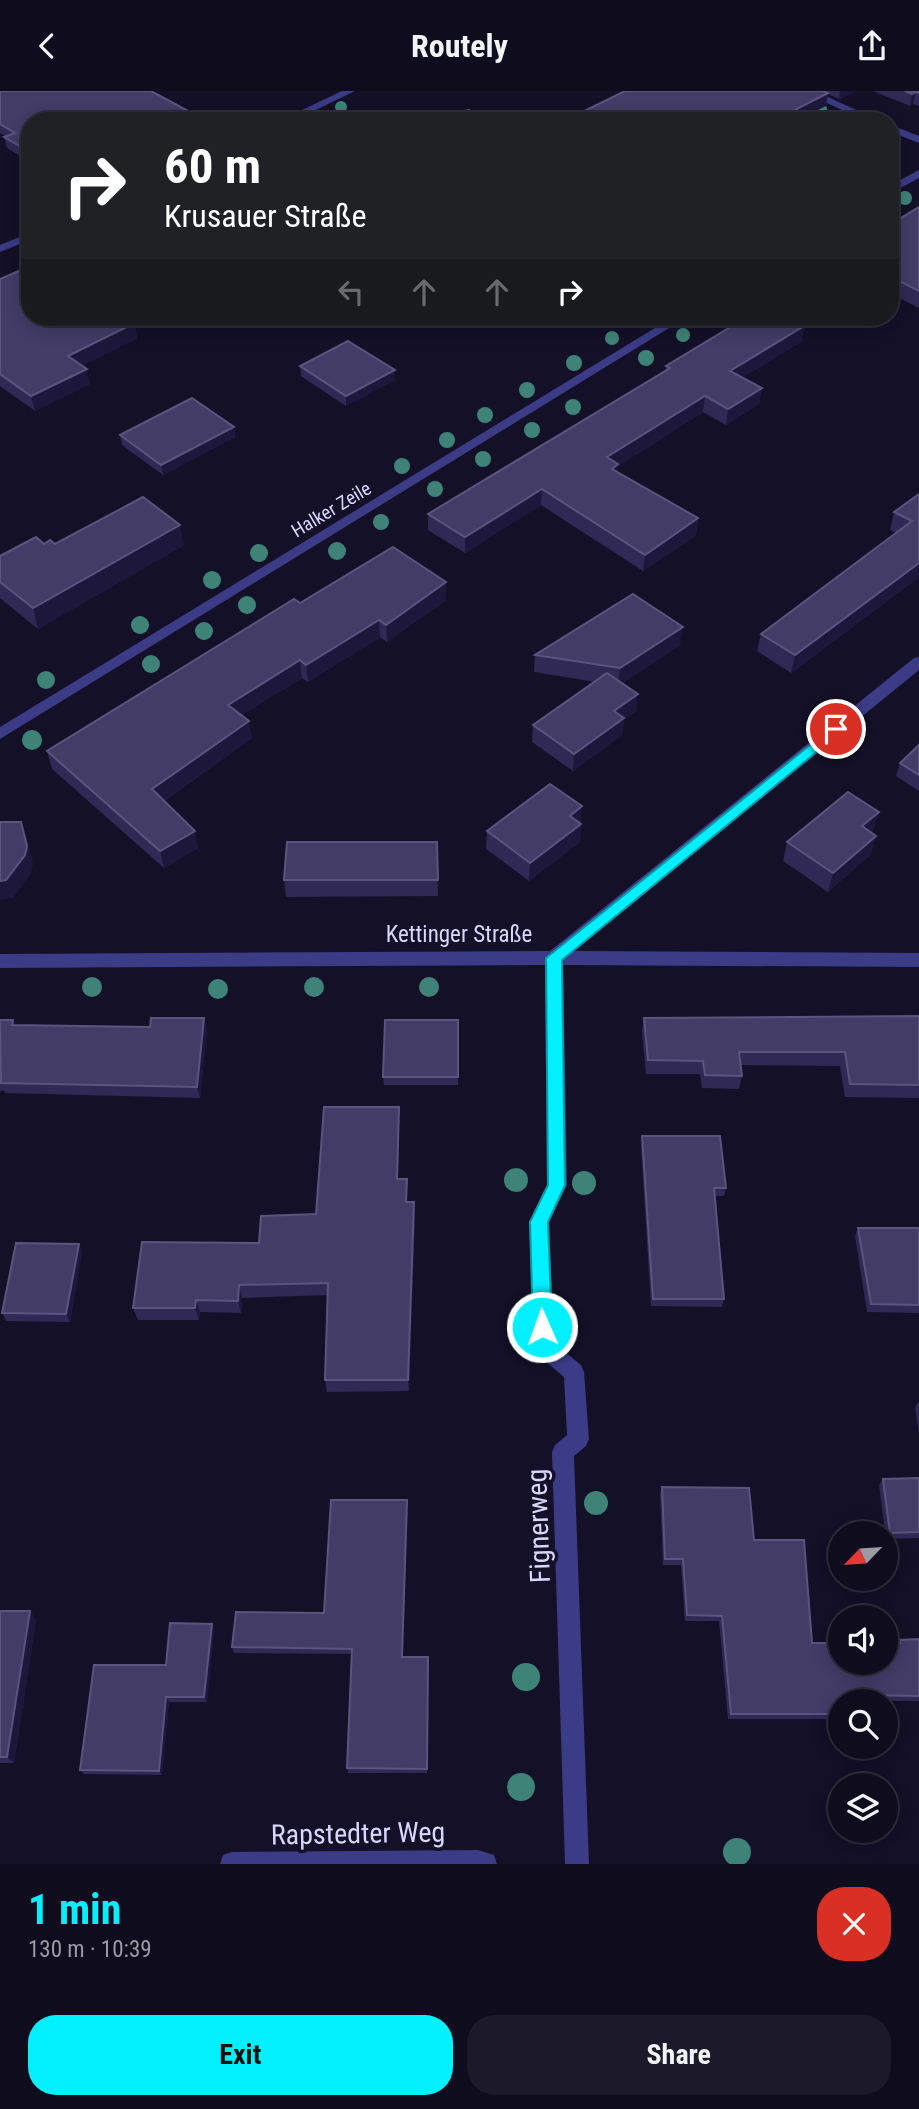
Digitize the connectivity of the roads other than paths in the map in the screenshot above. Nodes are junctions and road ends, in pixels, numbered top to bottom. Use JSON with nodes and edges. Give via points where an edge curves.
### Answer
{"nodes":[{"id":1,"x":350,"y":91,"type":"edge"},
{"id":2,"x":806,"y":91,"type":"edge"},
{"id":3,"x":304,"y":112,"type":"edge"},
{"id":4,"x":854,"y":112,"type":"edge"},
{"id":5,"x":899,"y":131,"type":"edge"},
{"id":6,"x":919,"y":140,"type":"edge"},
{"id":7,"x":919,"y":173,"type":"edge"},
{"id":8,"x":899,"y":185,"type":"edge"},
{"id":9,"x":21,"y":240,"type":"edge"},
{"id":10,"x":0,"y":249,"type":"edge"},
{"id":11,"x":666,"y":326,"type":"edge"},
{"id":12,"x":919,"y":662,"type":"edge"},
{"id":13,"x":0,"y":734,"type":"edge"},
{"id":14,"x":554,"y":958,"type":"junction"},
{"id":15,"x":919,"y":960,"type":"edge"},
{"id":16,"x":0,"y":961,"type":"edge"},
{"id":17,"x":232,"y":1864,"type":"edge"},
{"id":18,"x":485,"y":1864,"type":"edge"},
{"id":19,"x":577,"y":1864,"type":"edge"}],
"edges":[{"from":1,"to":3,"type":"street"},
{"from":2,"to":4,"type":"street"},
{"from":5,"to":6,"type":"street"},
{"from":7,"to":8,"type":"street"},
{"from":9,"to":10,"type":"street"},
{"from":11,"to":13,"type":"street","name":"Halker Zeile"},
{"from":12,"to":14,"type":"street"},
{"from":14,"to":15,"type":"street","name":"Kettinger Straße"},
{"from":14,"to":16,"type":"street","name":"Kettinger Straße"},
{"from":14,"to":19,"type":"street","name":"Fignerweg","via":[[556,1185],[539,1222],[544,1347],[574,1372],[578,1439],[563,1452]]},
{"from":17,"to":18,"type":"street","name":"Rapstedter Weg"}]}
